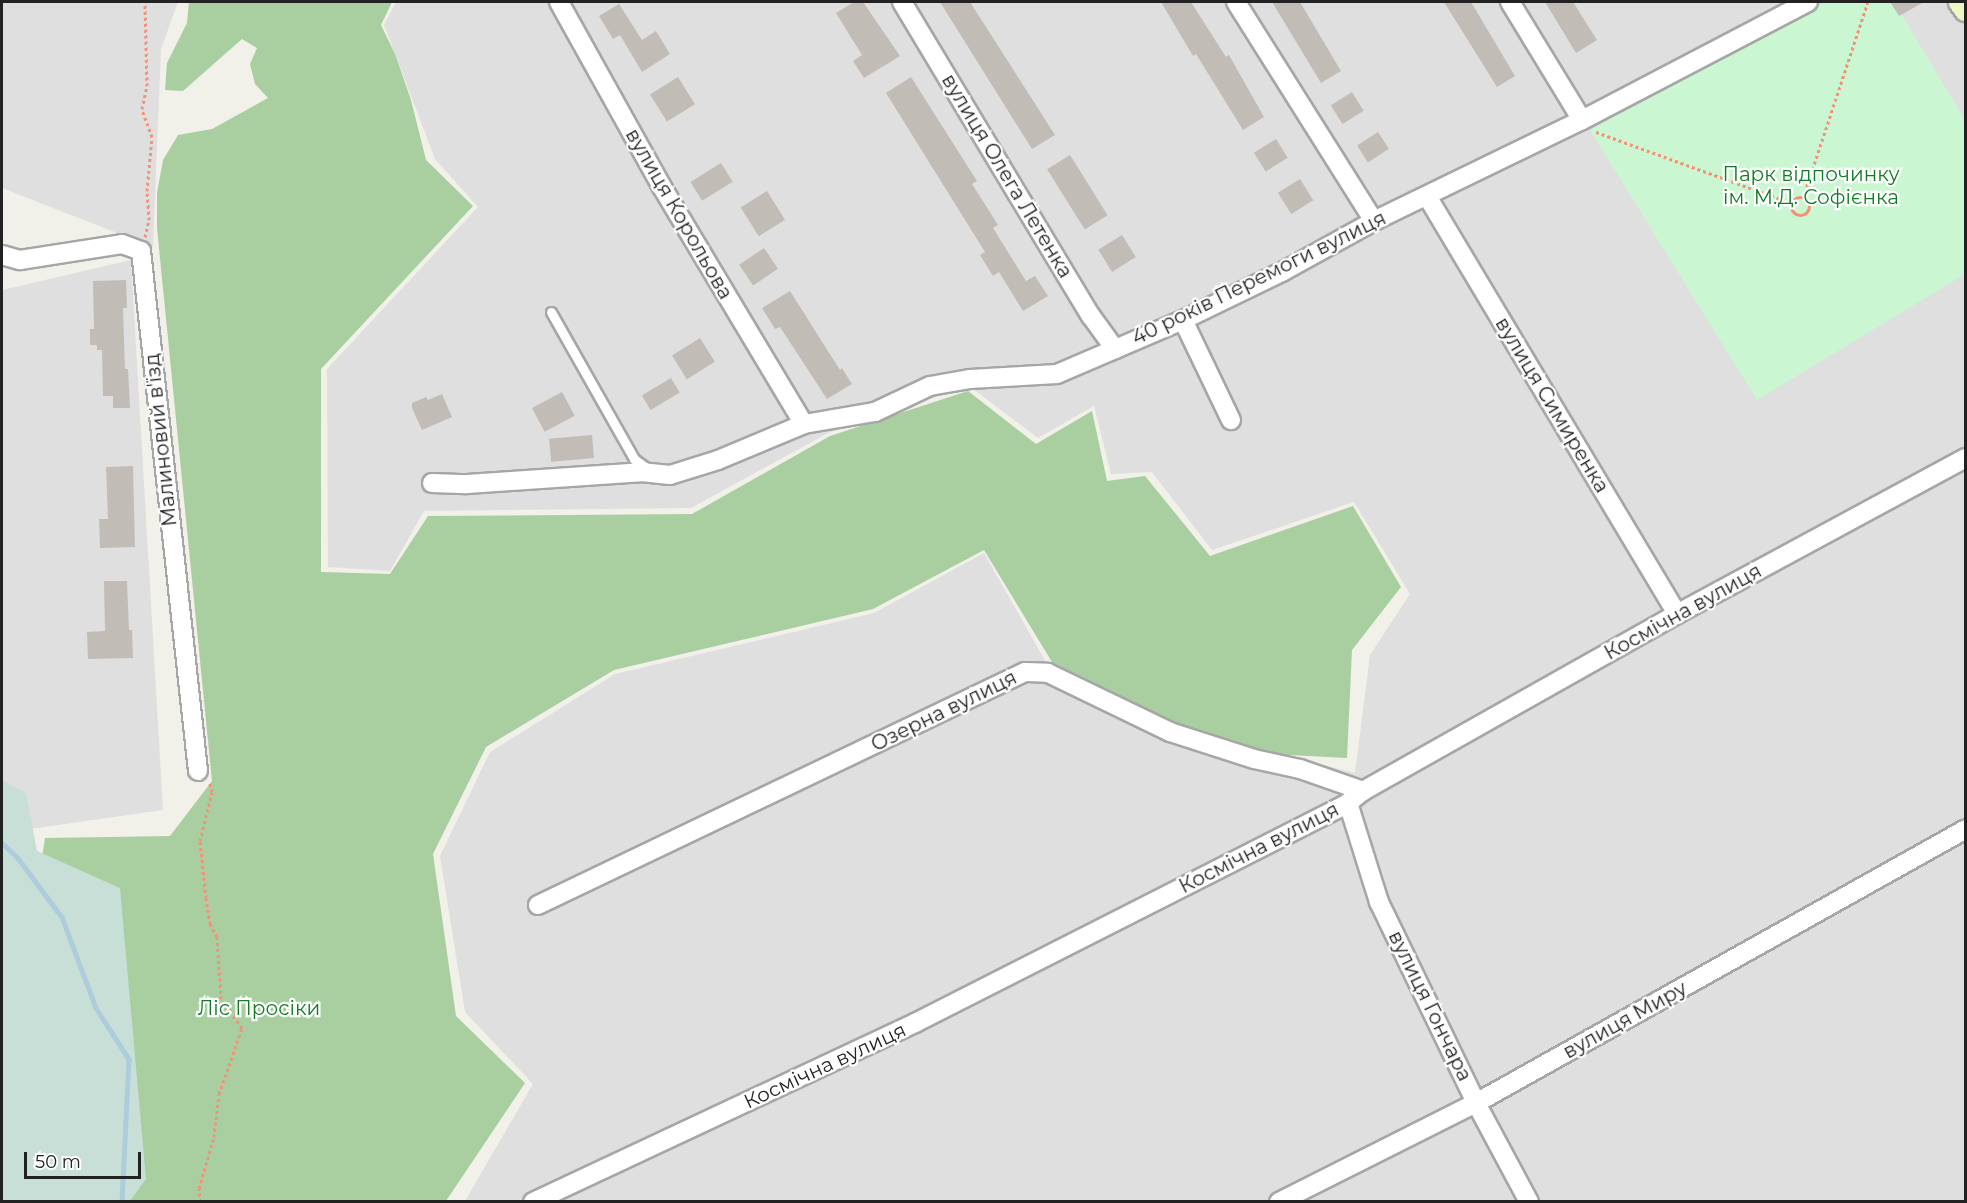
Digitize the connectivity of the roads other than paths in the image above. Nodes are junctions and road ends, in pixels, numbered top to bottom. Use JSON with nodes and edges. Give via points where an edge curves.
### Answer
{"nodes":[{"id":1,"x":559,"y":2,"type":"edge"},
{"id":2,"x":902,"y":2,"type":"edge"},
{"id":3,"x":1236,"y":2,"type":"edge"},
{"id":4,"x":1510,"y":2,"type":"edge"},
{"id":5,"x":1808,"y":2,"type":"edge"},
{"id":6,"x":1961,"y":2,"type":"edge"},
{"id":7,"x":1786,"y":7,"type":"edge"},
{"id":8,"x":1965,"y":9,"type":"edge"},
{"id":9,"x":1582,"y":120,"type":"junction"},
{"id":10,"x":1427,"y":196,"type":"junction"},
{"id":11,"x":1374,"y":221,"type":"junction"},
{"id":12,"x":2,"y":255,"type":"edge"},
{"id":13,"x":551,"y":312,"type":"dead end"},
{"id":14,"x":1183,"y":320,"type":"junction"},
{"id":15,"x":1115,"y":349,"type":"junction"},
{"id":16,"x":1232,"y":420,"type":"dead end"},
{"id":17,"x":804,"y":424,"type":"junction"},
{"id":18,"x":1965,"y":458,"type":"edge"},
{"id":19,"x":652,"y":473,"type":"junction"},
{"id":20,"x":432,"y":483,"type":"dead end"},
{"id":21,"x":1677,"y":614,"type":"junction"},
{"id":22,"x":198,"y":771,"type":"dead end"},
{"id":23,"x":1363,"y":791,"type":"junction"},
{"id":24,"x":1348,"y":803,"type":"junction"},
{"id":25,"x":1965,"y":829,"type":"edge"},
{"id":26,"x":538,"y":905,"type":"dead end"},
{"id":27,"x":1476,"y":1103,"type":"junction"},
{"id":28,"x":534,"y":1202,"type":"edge"},
{"id":29,"x":1279,"y":1202,"type":"edge"},
{"id":30,"x":1529,"y":1202,"type":"edge"}],
"edges":[{"from":1,"to":17,"type":"street","name":"вулиця Корольова","via":[[662,187]]},
{"from":2,"to":15,"type":"street","name":"вулиця Олега Летенка","via":[[1091,316]]},
{"from":3,"to":11,"type":"street"},
{"from":4,"to":9,"type":"street"},
{"from":5,"to":7,"type":"street","name":"40 років Перемоги вулиця"},
{"from":6,"to":8,"type":"street"},
{"from":7,"to":9,"type":"street","name":"40 років Перемоги вулиця"},
{"from":9,"to":10,"type":"street","name":"40 років Перемоги вулиця"},
{"from":10,"to":11,"type":"street","name":"40 років Перемоги вулиця"},
{"from":10,"to":21,"type":"street","name":"вулиця Симиренка"},
{"from":11,"to":14,"type":"street","name":"40 років Перемоги вулиця"},
{"from":12,"to":22,"type":"street","name":"Малиновий в'їзд","via":[[20,260],[122,244],[141,251]]},
{"from":13,"to":19,"type":"lane","via":[[634,459]]},
{"from":14,"to":15,"type":"street","name":"40 років Перемоги вулиця"},
{"from":14,"to":16,"type":"street"},
{"from":15,"to":17,"type":"street","name":"40 років Перемоги вулиця","via":[[1057,374],[970,379],[930,386],[875,412]]},
{"from":17,"to":19,"type":"street","name":"40 років Перемоги вулиця","via":[[708,463],[670,475]]},
{"from":18,"to":21,"type":"street","name":"Космічна вулиця"},
{"from":19,"to":20,"type":"street","name":"40 років Перемоги вулиця"},
{"from":21,"to":23,"type":"street","name":"Космічна вулиця"},
{"from":23,"to":24,"type":"street","name":"Космічна вулиця"},
{"from":23,"to":26,"type":"street","name":"Озерна вулиця","via":[[1170,732],[1048,673],[1025,672]]},
{"from":24,"to":27,"type":"street","name":"вулиця Гончара","via":[[1379,902]]},
{"from":24,"to":28,"type":"street","name":"Космічна вулиця","via":[[915,1023]]},
{"from":25,"to":27,"type":"street","name":"вулиця Миру"},
{"from":27,"to":29,"type":"street","name":"вулиця Миру"},
{"from":27,"to":30,"type":"street","name":"вулиця Гончара"}]}
